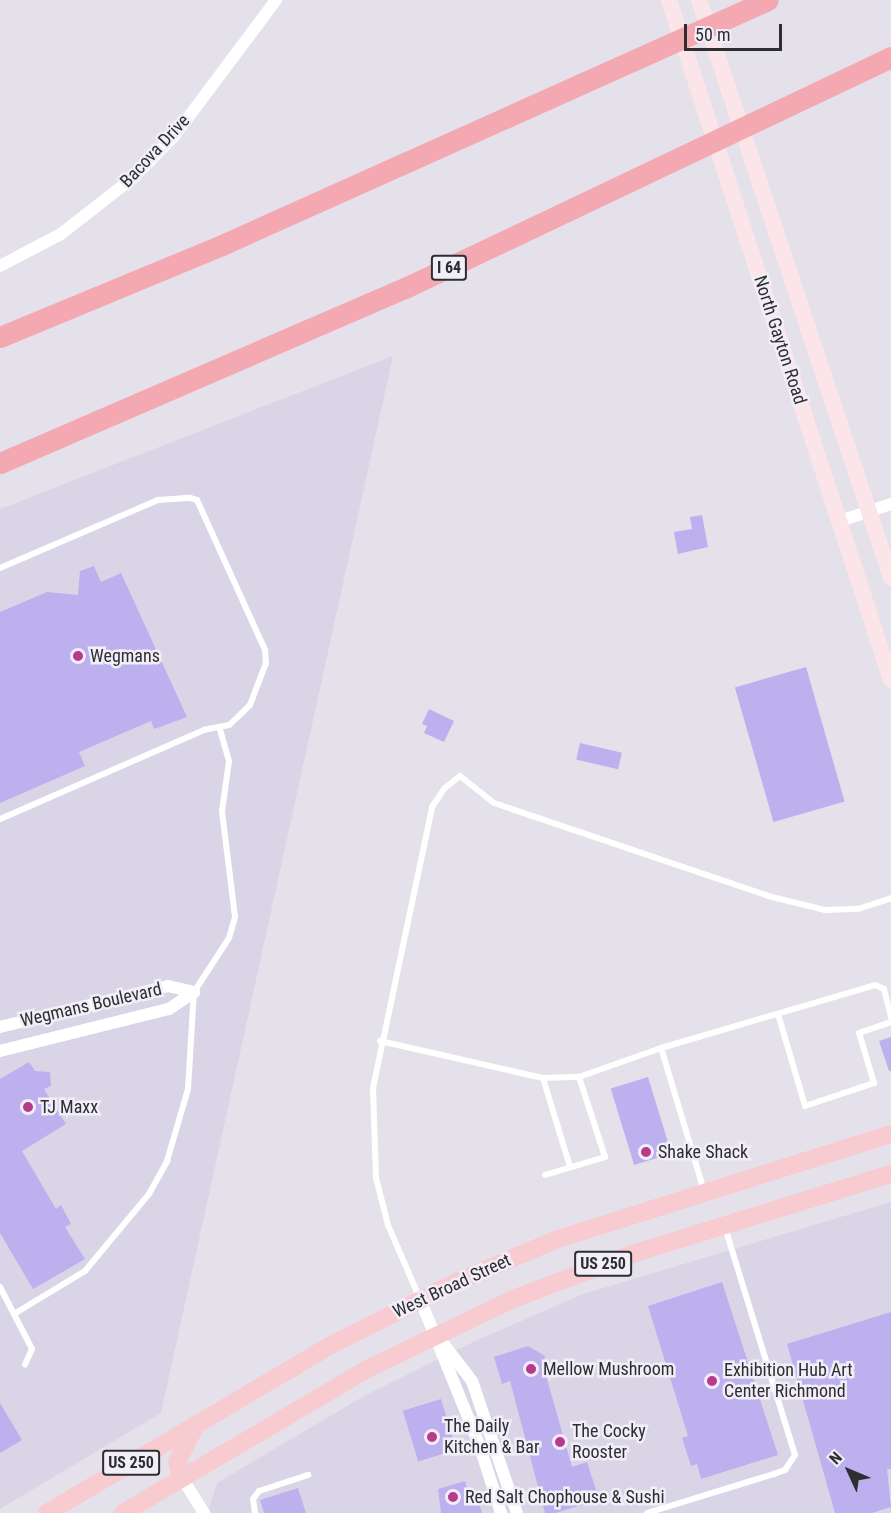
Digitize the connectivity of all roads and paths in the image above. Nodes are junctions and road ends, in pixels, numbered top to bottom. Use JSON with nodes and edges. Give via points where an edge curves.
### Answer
{"nodes":[{"id":1,"x":276,"y":0,"type":"edge"},
{"id":2,"x":699,"y":0,"type":"edge"},
{"id":3,"x":768,"y":0,"type":"edge"},
{"id":4,"x":670,"y":4,"type":"edge"},
{"id":5,"x":891,"y":57,"type":"edge"},
{"id":6,"x":0,"y":266,"type":"edge"},
{"id":7,"x":0,"y":337,"type":"edge"},
{"id":8,"x":0,"y":463,"type":"edge"},
{"id":9,"x":891,"y":504,"type":"edge"},
{"id":10,"x":869,"y":512,"type":"junction"},
{"id":11,"x":840,"y":521,"type":"junction"},
{"id":12,"x":0,"y":568,"type":"edge"},
{"id":13,"x":891,"y":578,"type":"edge"},
{"id":14,"x":891,"y":680,"type":"edge"},
{"id":15,"x":219,"y":727,"type":"junction"},
{"id":16,"x":0,"y":819,"type":"edge"},
{"id":17,"x":891,"y":898,"type":"edge"},
{"id":18,"x":194,"y":992,"type":"junction"},
{"id":19,"x":778,"y":1014,"type":"junction"},
{"id":20,"x":891,"y":1017,"type":"edge"},
{"id":21,"x":891,"y":1022,"type":"edge"},
{"id":22,"x":0,"y":1027,"type":"edge"},
{"id":23,"x":380,"y":1041,"type":"junction"},
{"id":24,"x":661,"y":1048,"type":"junction"},
{"id":25,"x":0,"y":1051,"type":"edge"},
{"id":26,"x":579,"y":1077,"type":"junction"},
{"id":27,"x":543,"y":1078,"type":"junction"},
{"id":28,"x":891,"y":1134,"type":"edge"},
{"id":29,"x":570,"y":1167,"type":"junction"},
{"id":30,"x":891,"y":1174,"type":"edge"},
{"id":31,"x":545,"y":1175,"type":"dead end"},
{"id":32,"x":705,"y":1191,"type":"junction"},
{"id":33,"x":724,"y":1225,"type":"junction"},
{"id":34,"x":0,"y":1287,"type":"edge"},
{"id":35,"x":420,"y":1299,"type":"junction"},
{"id":36,"x":14,"y":1314,"type":"junction"},
{"id":37,"x":436,"y":1335,"type":"junction"},
{"id":38,"x":25,"y":1365,"type":"dead end"},
{"id":39,"x":197,"y":1424,"type":"junction"},
{"id":40,"x":308,"y":1475,"type":"dead end"},
{"id":41,"x":182,"y":1478,"type":"junction"},
{"id":42,"x":47,"y":1513,"type":"edge"},
{"id":43,"x":123,"y":1513,"type":"edge"},
{"id":44,"x":204,"y":1513,"type":"edge"},
{"id":45,"x":255,"y":1513,"type":"edge"},
{"id":46,"x":501,"y":1513,"type":"edge"},
{"id":47,"x":517,"y":1513,"type":"edge"},
{"id":48,"x":647,"y":1513,"type":"edge"}],
"edges":[{"from":1,"to":6,"type":"street","name":"Bacova Drive","via":[[174,135],[134,177],[61,234]]},
{"from":2,"to":10,"type":"main road","name":"North Gayton Road"},
{"from":3,"to":7,"type":"highway","via":[[243,236]]},
{"from":4,"to":11,"type":"main road","name":"North Gayton Road"},
{"from":5,"to":8,"type":"highway","number":"I 64","via":[[394,293]]},
{"from":9,"to":10,"type":"street"},
{"from":10,"to":11,"type":"street"},
{"from":10,"to":13,"type":"main road","name":"North Gayton Road"},
{"from":11,"to":14,"type":"main road","name":"North Gayton Road"},
{"from":12,"to":15,"type":"lane","via":[[158,500],[181,496],[197,500],[265,650],[265,670],[257,692],[236,720]]},
{"from":15,"to":16,"type":"lane"},
{"from":15,"to":18,"type":"lane","via":[[229,762],[222,811],[235,917],[229,938]]},
{"from":17,"to":23,"type":"lane","via":[[858,909],[825,910],[772,897],[494,803],[460,776],[432,807]]},
{"from":18,"to":22,"type":"street","name":"Wegmans Boulevard","via":[[168,986]]},
{"from":18,"to":25,"type":"street","name":"Wegmans Boulevard","via":[[169,1009]]},
{"from":18,"to":36,"type":"lane","via":[[188,1089],[160,1176],[85,1271]]},
{"from":19,"to":20,"type":"lane","via":[[875,985],[884,989]]},
{"from":19,"to":21,"type":"lane","via":[[805,1106],[874,1083],[859,1033]]},
{"from":19,"to":24,"type":"lane"},
{"from":23,"to":27,"type":"lane"},
{"from":23,"to":35,"type":"lane","via":[[372,1112],[376,1178],[388,1225]]},
{"from":24,"to":26,"type":"lane"},
{"from":24,"to":32,"type":"lane"},
{"from":26,"to":27,"type":"lane"},
{"from":26,"to":29,"type":"lane","via":[[605,1157]]},
{"from":27,"to":29,"type":"lane"},
{"from":28,"to":32,"type":"main road","name":"West Broad Street","number":"US 250"},
{"from":29,"to":31,"type":"lane"},
{"from":30,"to":33,"type":"main road","name":"West Broad Street","number":"US 250"},
{"from":32,"to":35,"type":"main road","name":"West Broad Street","number":"US 250","via":[[558,1239]]},
{"from":33,"to":37,"type":"main road","name":"West Broad Street","number":"US 250","via":[[591,1269]]},
{"from":33,"to":48,"type":"lane","via":[[795,1455],[785,1470]]},
{"from":34,"to":36,"type":"lane"},
{"from":35,"to":37,"type":"street"},
{"from":35,"to":39,"type":"main road","name":"West Broad Street","number":"US 250"},
{"from":36,"to":38,"type":"lane","via":[[33,1354]]},
{"from":37,"to":41,"type":"main road","name":"West Broad Street","number":"US 250","via":[[367,1370]]},
{"from":37,"to":46,"type":"street"},
{"from":37,"to":47,"type":"street","via":[[471,1381]]},
{"from":39,"to":41,"type":"main road","via":[[177,1462]]},
{"from":39,"to":42,"type":"main road","name":"West Broad Street","number":"US 250"},
{"from":40,"to":45,"type":"lane","via":[[259,1491],[253,1499]]},
{"from":41,"to":43,"type":"main road","name":"West Broad Street","number":"US 250"},
{"from":41,"to":44,"type":"street"}]}
